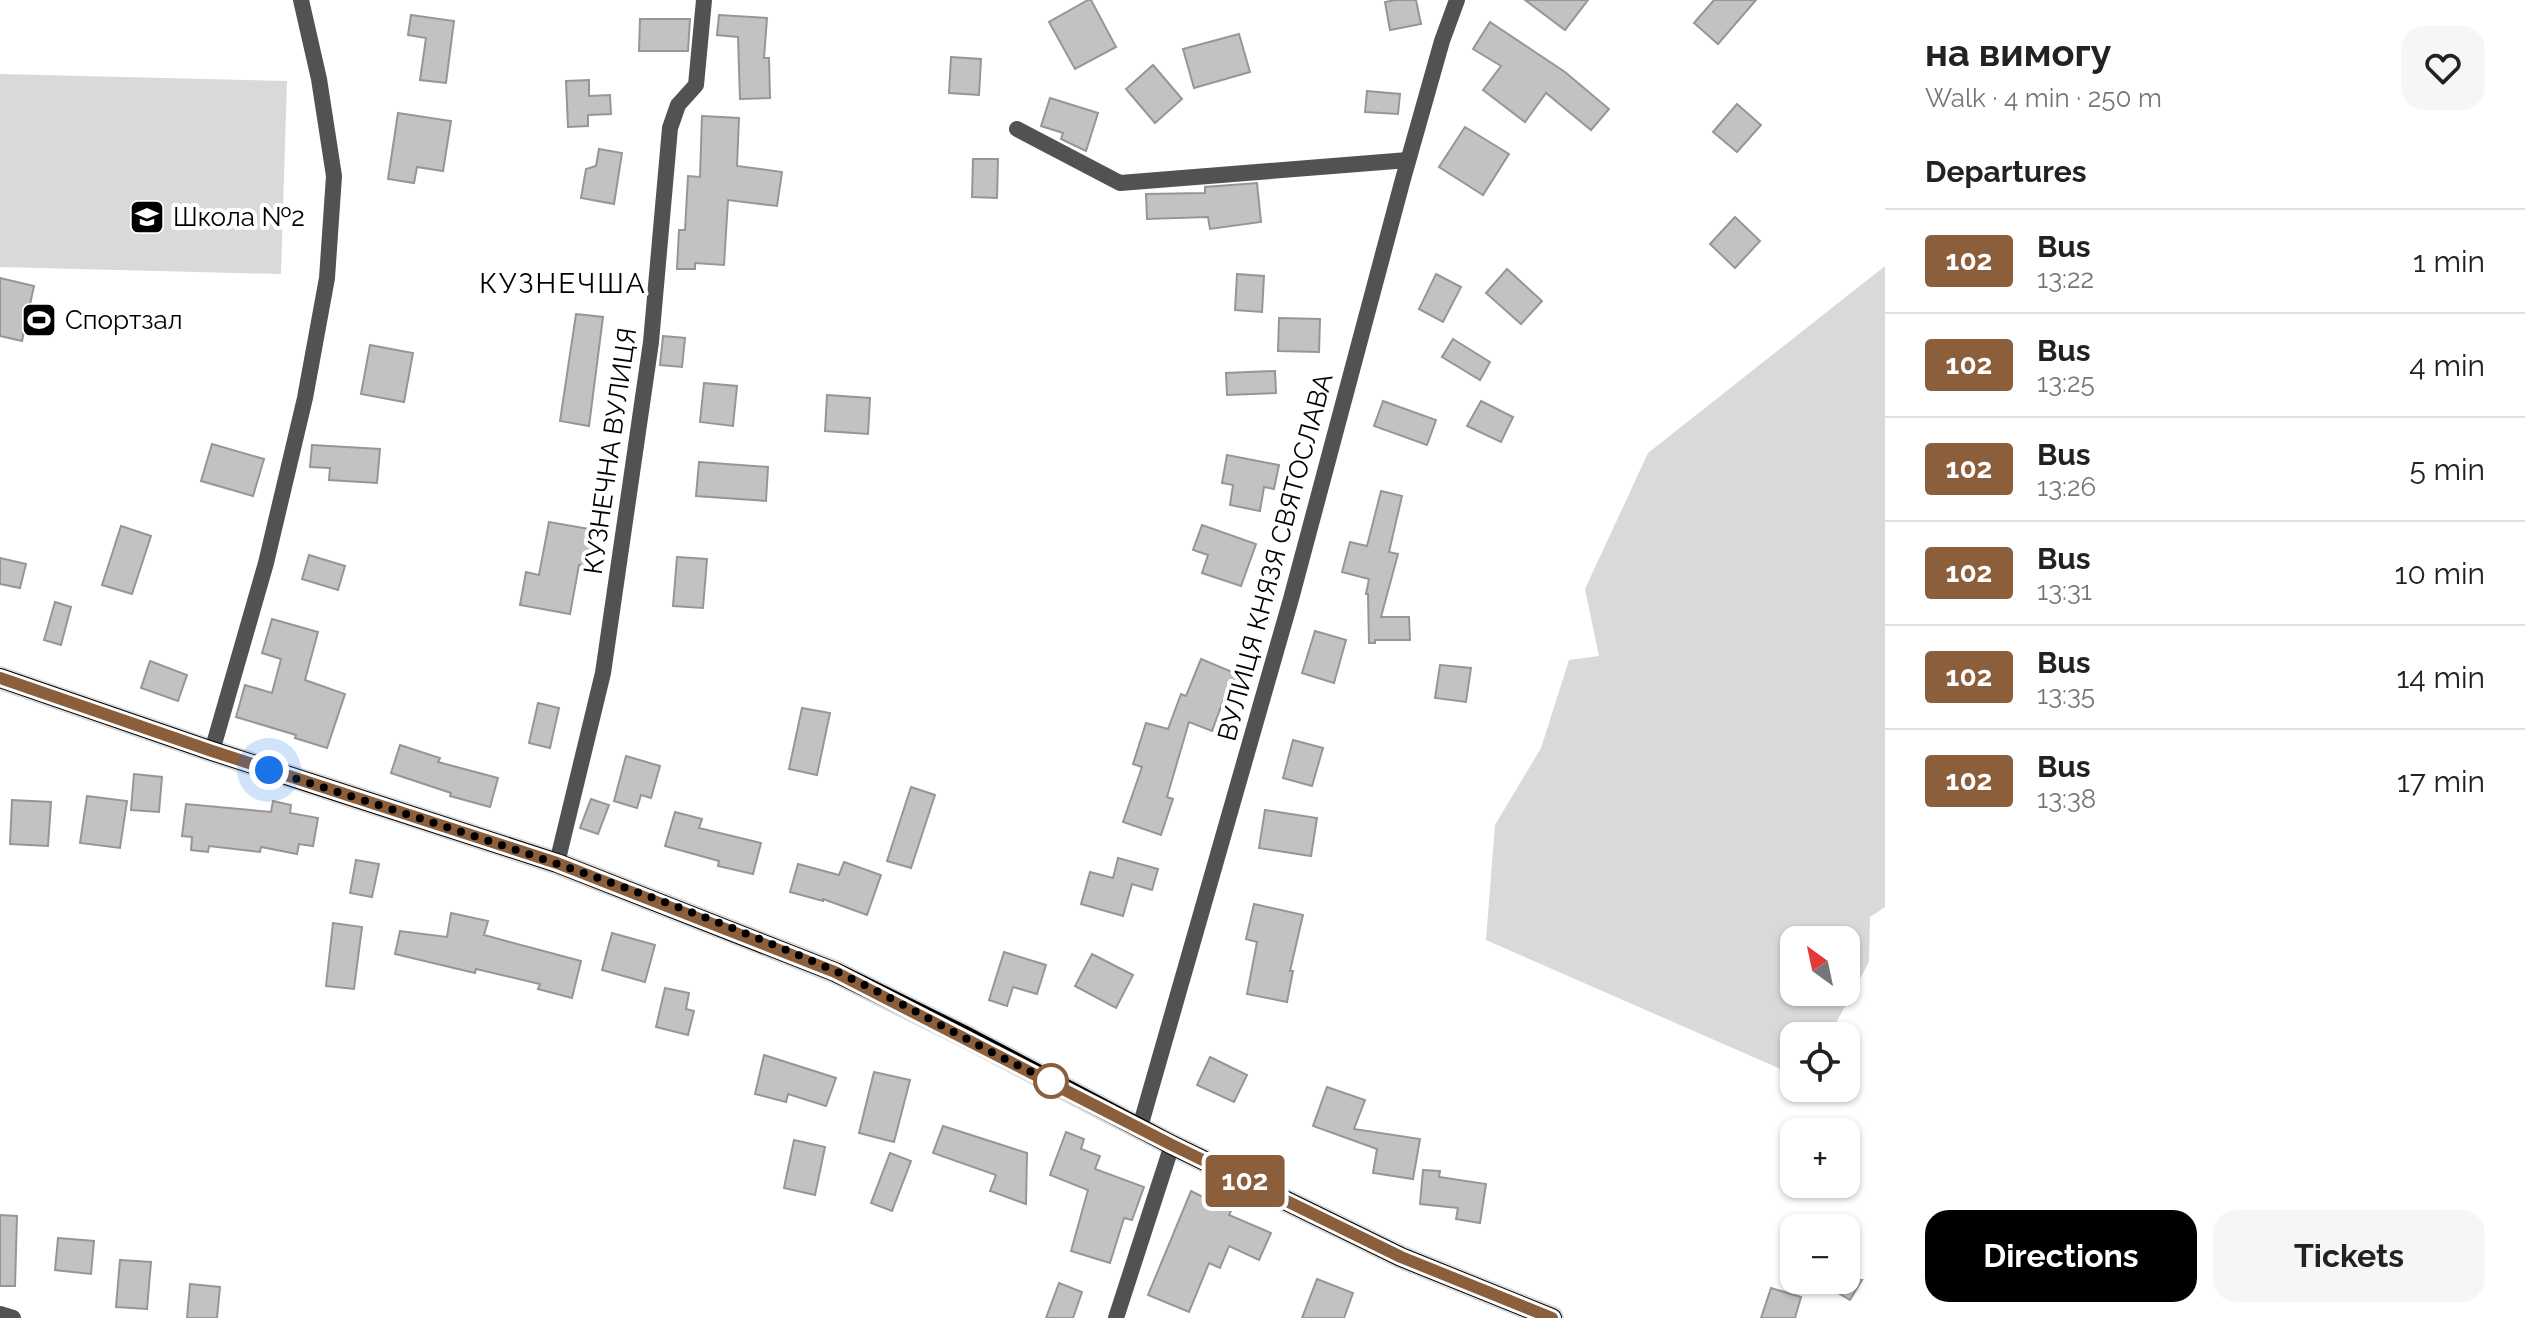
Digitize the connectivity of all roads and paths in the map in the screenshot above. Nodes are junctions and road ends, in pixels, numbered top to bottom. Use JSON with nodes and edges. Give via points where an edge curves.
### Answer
{"nodes":[{"id":1,"x":301,"y":0,"type":"edge"},
{"id":2,"x":704,"y":0,"type":"edge"},
{"id":3,"x":1457,"y":0,"type":"edge"},
{"id":4,"x":1017,"y":129,"type":"dead end"},
{"id":5,"x":1408,"y":160,"type":"junction"},
{"id":6,"x":0,"y":678,"type":"edge"},
{"id":7,"x":212,"y":751,"type":"junction"},
{"id":8,"x":557,"y":863,"type":"junction"},
{"id":9,"x":1140,"y":1127,"type":"junction"},
{"id":10,"x":1172,"y":1145,"type":"junction"},
{"id":11,"x":0,"y":1314,"type":"edge"},
{"id":12,"x":13,"y":1318,"type":"edge"},
{"id":13,"x":1116,"y":1318,"type":"edge"},
{"id":14,"x":1552,"y":1318,"type":"edge"}],
"edges":[{"from":1,"to":7,"type":"street","via":[[334,176],[327,278],[266,563]]},
{"from":2,"to":8,"type":"street","name":"КУЗНЕЧНА ВУЛИЦЯ","via":[[696,85],[678,105],[670,128],[651,342],[603,673]]},
{"from":3,"to":5,"type":"street","name":"ВУЛИЦЯ КНЯЗЯ СВЯТОСЛАВА"},
{"from":4,"to":5,"type":"street","via":[[1120,183]]},
{"from":5,"to":9,"type":"street","name":"ВУЛИЦЯ КНЯЗЯ СВЯТОСЛАВА","via":[[1291,599]]},
{"from":6,"to":7,"type":"main road"},
{"from":7,"to":8,"type":"main road"},
{"from":8,"to":9,"type":"main road","via":[[835,972]]},
{"from":9,"to":10,"type":"main road"},
{"from":10,"to":13,"type":"street"},
{"from":10,"to":14,"type":"main road","via":[[1401,1257]]},
{"from":11,"to":12,"type":"street"}]}
